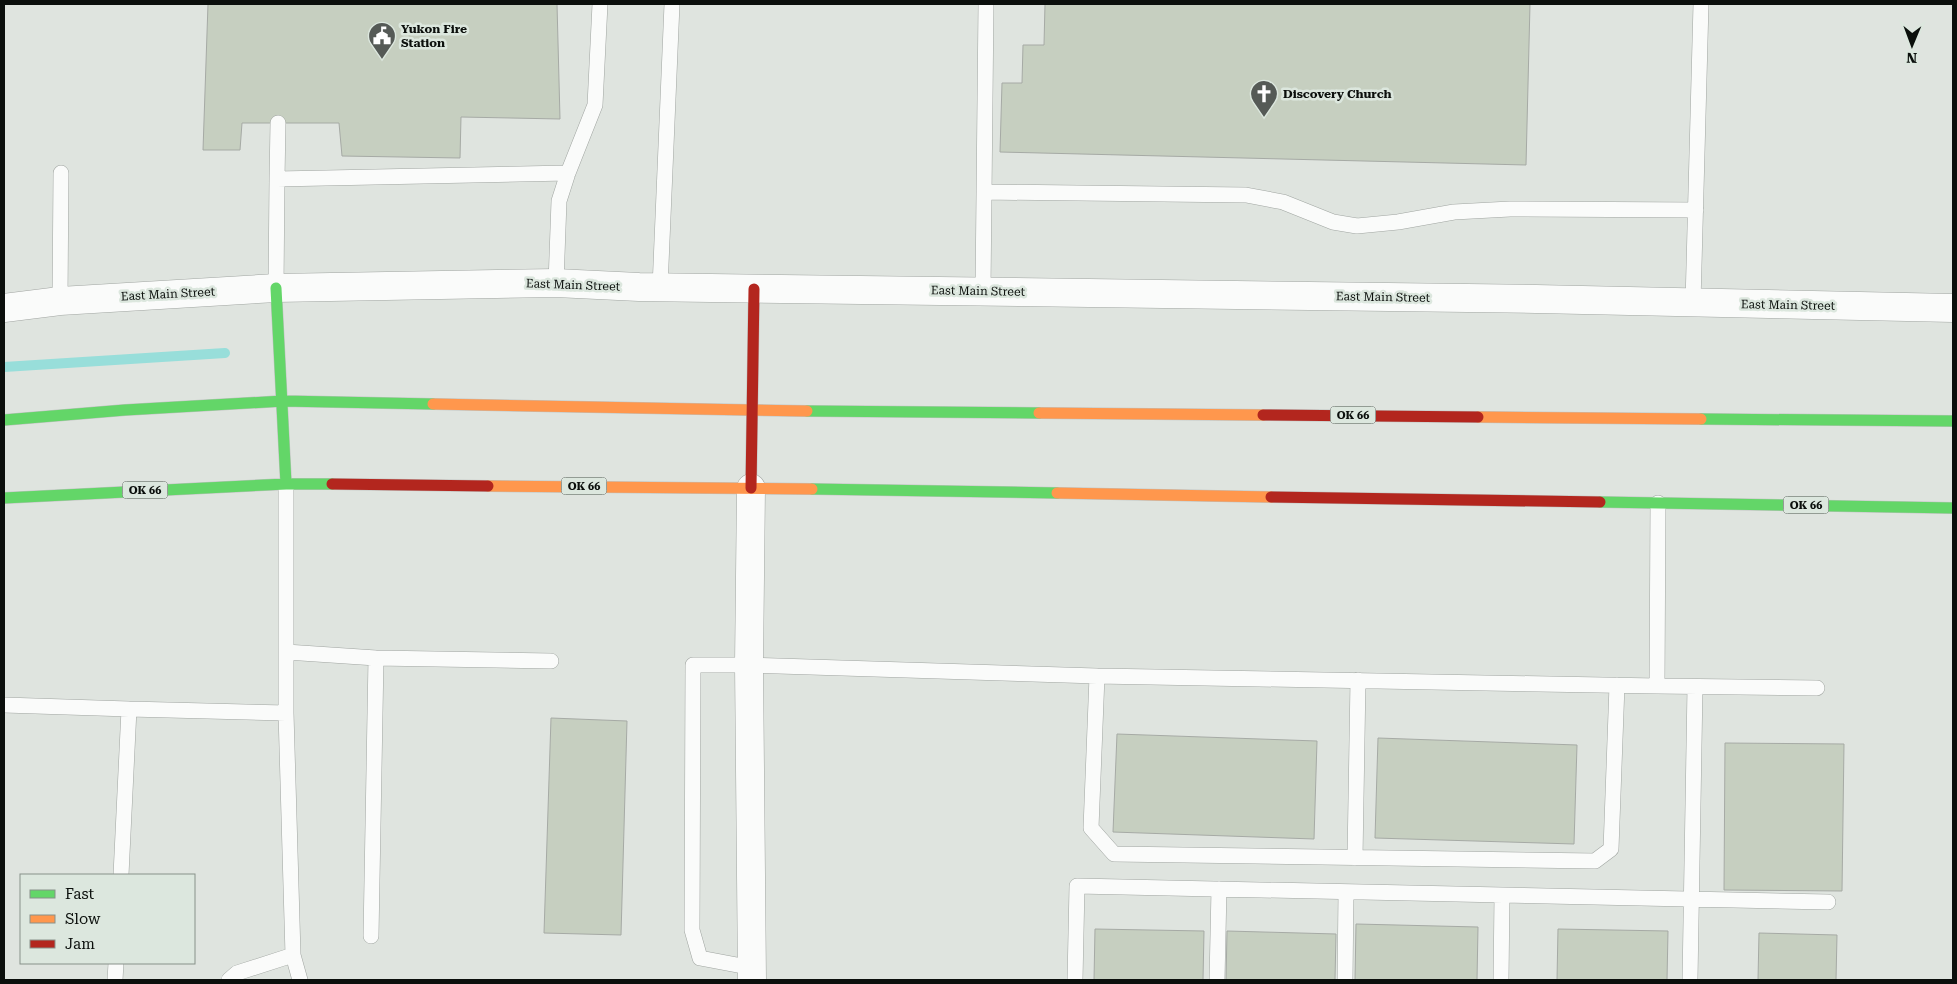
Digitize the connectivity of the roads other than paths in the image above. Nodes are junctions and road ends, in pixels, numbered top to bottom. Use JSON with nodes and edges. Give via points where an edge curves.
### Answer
{"nodes":[{"id":1,"x":600,"y":4,"type":"edge"},
{"id":2,"x":672,"y":4,"type":"edge"},
{"id":3,"x":986,"y":4,"type":"edge"},
{"id":4,"x":1701,"y":4,"type":"edge"},
{"id":5,"x":278,"y":123,"type":"dead end"},
{"id":6,"x":61,"y":173,"type":"dead end"},
{"id":7,"x":568,"y":173,"type":"junction"},
{"id":8,"x":277,"y":179,"type":"junction"},
{"id":9,"x":984,"y":192,"type":"junction"},
{"id":10,"x":1696,"y":210,"type":"junction"},
{"id":11,"x":556,"y":283,"type":"junction"},
{"id":12,"x":276,"y":288,"type":"junction"},
{"id":13,"x":660,"y":288,"type":"junction"},
{"id":14,"x":754,"y":289,"type":"junction"},
{"id":15,"x":983,"y":290,"type":"junction"},
{"id":16,"x":60,"y":301,"type":"junction"},
{"id":17,"x":1694,"y":303,"type":"junction"},
{"id":18,"x":4,"y":308,"type":"edge"},
{"id":19,"x":1953,"y":308,"type":"edge"},
{"id":20,"x":283,"y":401,"type":"junction"},
{"id":21,"x":752,"y":410,"type":"junction"},
{"id":22,"x":4,"y":420,"type":"edge"},
{"id":23,"x":1953,"y":421,"type":"edge"},
{"id":24,"x":286,"y":484,"type":"junction"},
{"id":25,"x":751,"y":488,"type":"junction"},
{"id":26,"x":4,"y":498,"type":"edge"},
{"id":27,"x":1658,"y":503,"type":"junction"},
{"id":28,"x":1953,"y":508,"type":"edge"},
{"id":29,"x":286,"y":652,"type":"junction"},
{"id":30,"x":376,"y":658,"type":"junction"},
{"id":31,"x":551,"y":661,"type":"dead end"},
{"id":32,"x":749,"y":665,"type":"junction"},
{"id":33,"x":1097,"y":676,"type":"junction"},
{"id":34,"x":1358,"y":680,"type":"junction"},
{"id":35,"x":1617,"y":685,"type":"junction"},
{"id":36,"x":1657,"y":686,"type":"junction"},
{"id":37,"x":1695,"y":687,"type":"junction"},
{"id":38,"x":1817,"y":688,"type":"dead end"},
{"id":39,"x":4,"y":705,"type":"edge"},
{"id":40,"x":129,"y":709,"type":"junction"},
{"id":41,"x":286,"y":713,"type":"junction"},
{"id":42,"x":1355,"y":858,"type":"junction"},
{"id":43,"x":121,"y":874,"type":"edge"},
{"id":44,"x":1219,"y":890,"type":"junction"},
{"id":45,"x":1346,"y":893,"type":"junction"},
{"id":46,"x":1502,"y":896,"type":"junction"},
{"id":47,"x":1691,"y":900,"type":"junction"},
{"id":48,"x":1828,"y":902,"type":"dead end"},
{"id":49,"x":371,"y":936,"type":"dead end"},
{"id":50,"x":292,"y":955,"type":"junction"},
{"id":51,"x":116,"y":964,"type":"edge"},
{"id":52,"x":752,"y":974,"type":"edge"},
{"id":53,"x":116,"y":980,"type":"edge"},
{"id":54,"x":229,"y":980,"type":"edge"},
{"id":55,"x":300,"y":980,"type":"edge"},
{"id":56,"x":1075,"y":980,"type":"edge"},
{"id":57,"x":1217,"y":980,"type":"edge"},
{"id":58,"x":1344,"y":980,"type":"edge"},
{"id":59,"x":1501,"y":980,"type":"edge"},
{"id":60,"x":1690,"y":980,"type":"edge"}],
"edges":[{"from":1,"to":7,"type":"lane","via":[[595,105]]},
{"from":2,"to":13,"type":"lane"},
{"from":3,"to":9,"type":"lane"},
{"from":4,"to":10,"type":"lane"},
{"from":5,"to":8,"type":"lane"},
{"from":6,"to":16,"type":"lane"},
{"from":7,"to":8,"type":"lane"},
{"from":7,"to":11,"type":"lane","via":[[560,201]]},
{"from":8,"to":12,"type":"lane"},
{"from":9,"to":10,"type":"lane","via":[[1246,195],[1283,202],[1333,222],[1357,226],[1454,212],[1510,209]]},
{"from":9,"to":15,"type":"lane"},
{"from":10,"to":17,"type":"lane"},
{"from":11,"to":12,"type":"street","name":"East Main Street"},
{"from":11,"to":13,"type":"street","name":"East Main Street"},
{"from":12,"to":16,"type":"street","name":"East Main Street"},
{"from":12,"to":20,"type":"highway"},
{"from":13,"to":14,"type":"street","name":"East Main Street"},
{"from":14,"to":15,"type":"street","name":"East Main Street"},
{"from":14,"to":21,"type":"highway"},
{"from":15,"to":17,"type":"street","name":"East Main Street"},
{"from":16,"to":18,"type":"street","name":"East Main Street"},
{"from":17,"to":19,"type":"street","name":"East Main Street"},
{"from":20,"to":21,"type":"highway","number":"OK 66"},
{"from":20,"to":22,"type":"highway","number":"OK 66"},
{"from":20,"to":24,"type":"highway"},
{"from":21,"to":23,"type":"highway","number":"OK 66"},
{"from":21,"to":25,"type":"highway"},
{"from":24,"to":25,"type":"highway","number":"OK 66"},
{"from":24,"to":26,"type":"highway","number":"OK 66"},
{"from":24,"to":29,"type":"lane"},
{"from":25,"to":27,"type":"highway","number":"OK 66"},
{"from":25,"to":32,"type":"street"},
{"from":27,"to":28,"type":"highway","number":"OK 66"},
{"from":27,"to":36,"type":"lane"},
{"from":29,"to":30,"type":"lane"},
{"from":29,"to":41,"type":"lane"},
{"from":30,"to":31,"type":"lane"},
{"from":30,"to":49,"type":"lane"},
{"from":32,"to":33,"type":"lane"},
{"from":32,"to":52,"type":"street"},
{"from":32,"to":52,"type":"lane","via":[[693,665],[692,930],[700,958]]},
{"from":33,"to":34,"type":"lane"},
{"from":33,"to":42,"type":"lane","via":[[1091,828],[1114,854]]},
{"from":34,"to":35,"type":"lane"},
{"from":34,"to":42,"type":"lane"},
{"from":35,"to":36,"type":"lane"},
{"from":35,"to":42,"type":"lane","via":[[1610,849],[1595,861]]},
{"from":36,"to":37,"type":"lane"},
{"from":37,"to":38,"type":"lane"},
{"from":37,"to":47,"type":"lane"},
{"from":39,"to":40,"type":"lane"},
{"from":40,"to":41,"type":"lane"},
{"from":40,"to":43,"type":"lane"},
{"from":41,"to":50,"type":"lane"},
{"from":44,"to":45,"type":"lane"},
{"from":44,"to":56,"type":"lane","via":[[1077,886]]},
{"from":44,"to":57,"type":"lane"},
{"from":45,"to":46,"type":"lane"},
{"from":45,"to":58,"type":"lane"},
{"from":46,"to":47,"type":"lane"},
{"from":46,"to":59,"type":"lane"},
{"from":47,"to":48,"type":"lane"},
{"from":47,"to":60,"type":"lane"},
{"from":50,"to":54,"type":"lane","via":[[237,973]]},
{"from":50,"to":55,"type":"lane"},
{"from":51,"to":53,"type":"lane"}]}
